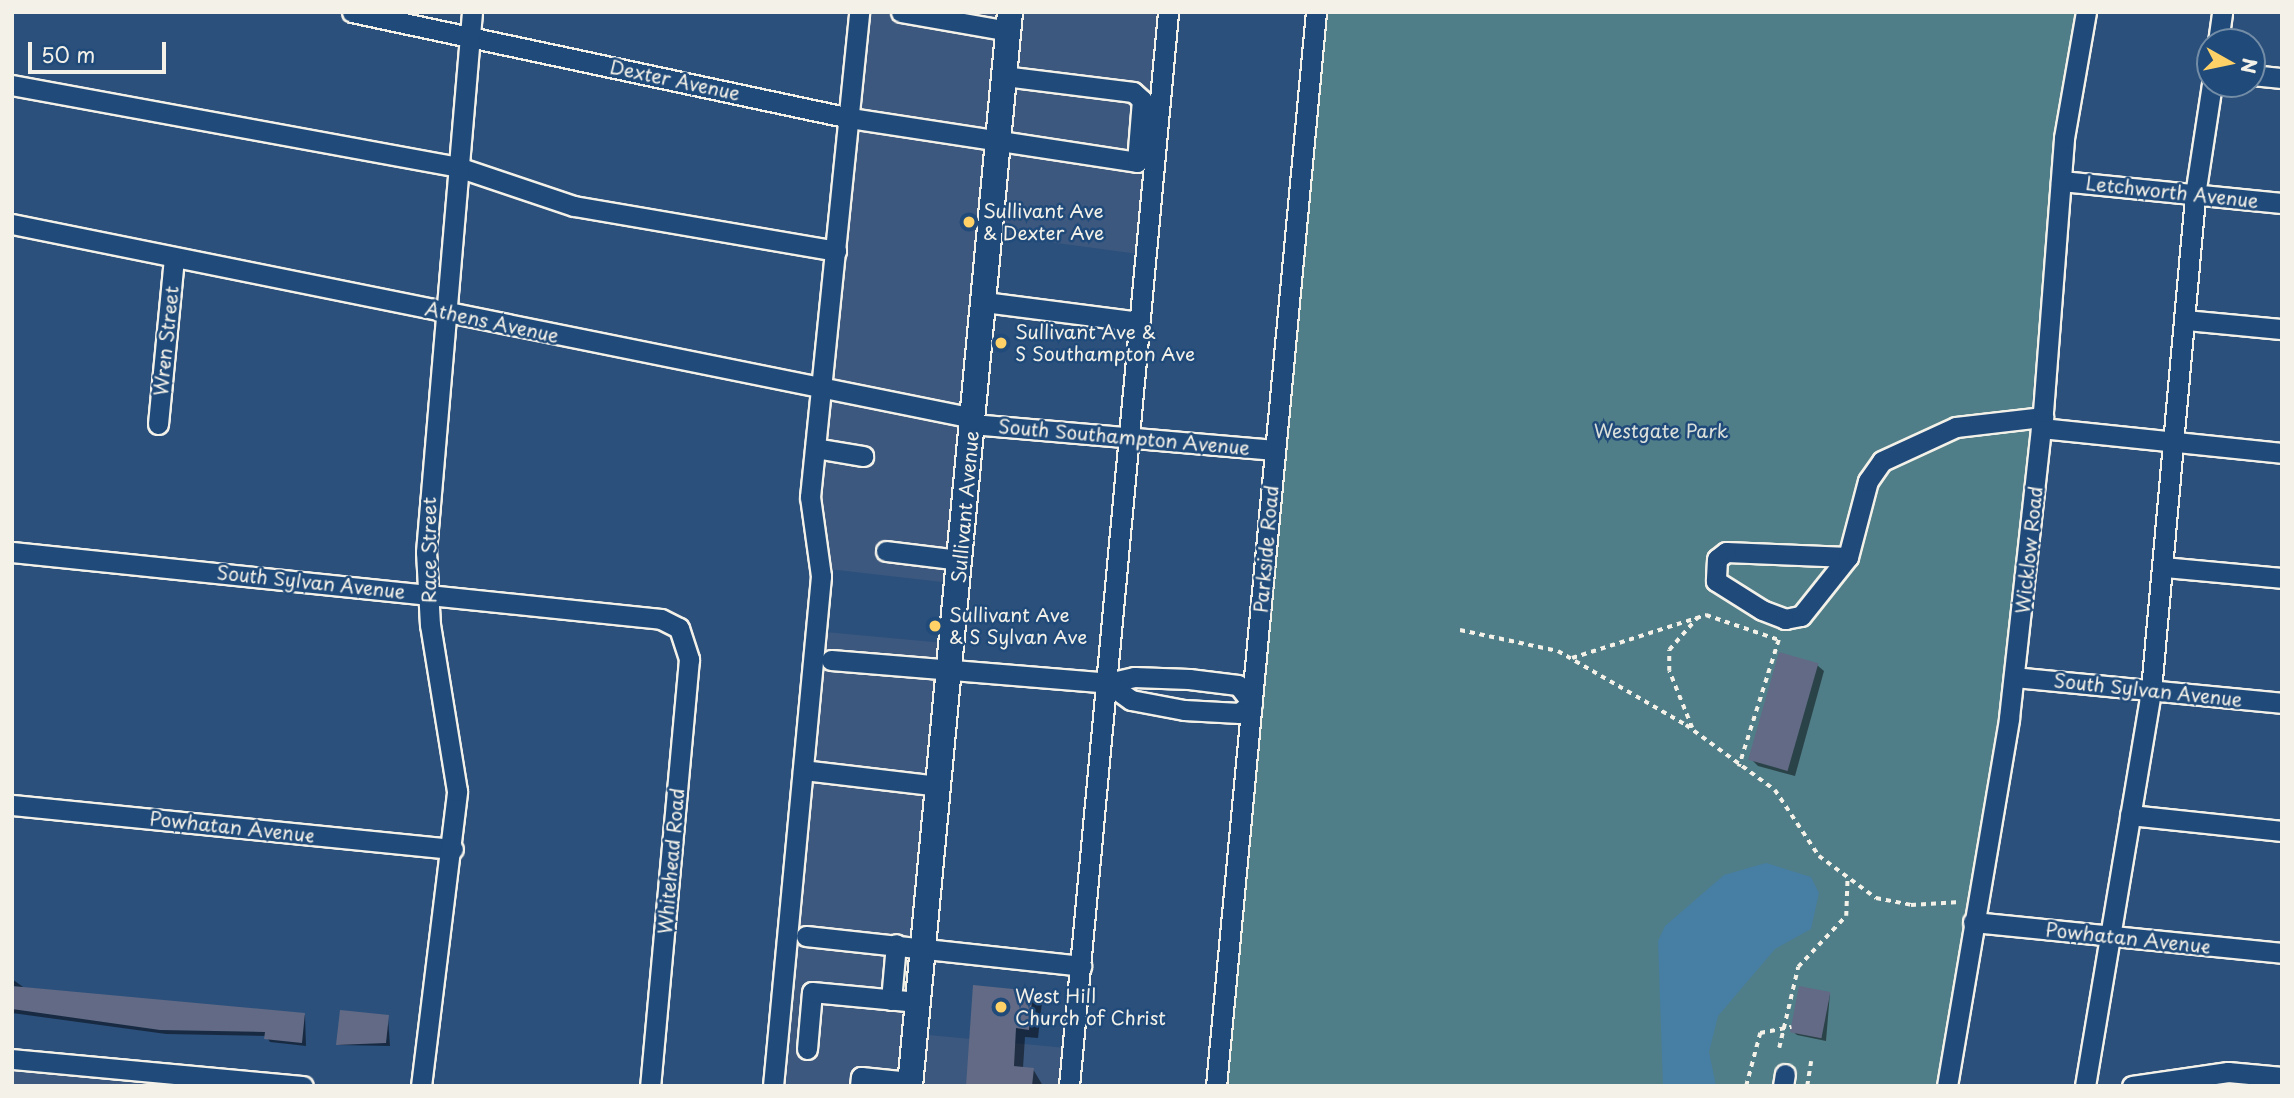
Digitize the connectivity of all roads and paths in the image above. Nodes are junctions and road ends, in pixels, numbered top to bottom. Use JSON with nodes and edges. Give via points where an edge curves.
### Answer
{"nodes":[{"id":1,"x":352,"y":12,"type":"edge"},
{"id":2,"x":472,"y":12,"type":"edge"},
{"id":3,"x":859,"y":12,"type":"edge"},
{"id":4,"x":901,"y":12,"type":"edge"},
{"id":5,"x":1168,"y":12,"type":"edge"},
{"id":6,"x":1316,"y":12,"type":"edge"},
{"id":7,"x":2086,"y":12,"type":"edge"},
{"id":8,"x":962,"y":18,"type":"edge"},
{"id":9,"x":1009,"y":22,"type":"edge"},
{"id":10,"x":469,"y":36,"type":"junction"},
{"id":11,"x":1005,"y":76,"type":"junction"},
{"id":12,"x":12,"y":85,"type":"edge"},
{"id":13,"x":2210,"y":98,"type":"edge"},
{"id":14,"x":850,"y":118,"type":"junction"},
{"id":15,"x":998,"y":142,"type":"junction"},
{"id":16,"x":458,"y":167,"type":"junction"},
{"id":17,"x":2062,"y":181,"type":"junction"},
{"id":18,"x":2195,"y":195,"type":"junction"},
{"id":19,"x":2282,"y":203,"type":"edge"},
{"id":20,"x":12,"y":224,"type":"edge"},
{"id":21,"x":836,"y":251,"type":"junction"},
{"id":22,"x":174,"y":258,"type":"junction"},
{"id":23,"x":984,"y":302,"type":"junction"},
{"id":24,"x":443,"y":312,"type":"junction"},
{"id":25,"x":2186,"y":320,"type":"junction"},
{"id":26,"x":1140,"y":322,"type":"junction"},
{"id":27,"x":2282,"y":329,"type":"edge"},
{"id":28,"x":821,"y":390,"type":"junction"},
{"id":29,"x":973,"y":421,"type":"junction"},
{"id":30,"x":2042,"y":423,"type":"junction"},
{"id":31,"x":158,"y":424,"type":"dead end"},
{"id":32,"x":1129,"y":437,"type":"junction"},
{"id":33,"x":2178,"y":443,"type":"junction"},
{"id":34,"x":815,"y":448,"type":"junction"},
{"id":35,"x":1275,"y":450,"type":"junction"},
{"id":36,"x":2282,"y":453,"type":"edge"},
{"id":37,"x":863,"y":456,"type":"dead end"},
{"id":38,"x":886,"y":551,"type":"dead end"},
{"id":39,"x":12,"y":552,"type":"edge"},
{"id":40,"x":1848,"y":557,"type":"junction"},
{"id":41,"x":960,"y":560,"type":"junction"},
{"id":42,"x":2164,"y":567,"type":"junction"},
{"id":43,"x":2282,"y":578,"type":"edge"},
{"id":44,"x":427,"y":594,"type":"junction"},
{"id":45,"x":1698,"y":616,"type":"junction"},
{"id":46,"x":1460,"y":630,"type":"dead end"},
{"id":47,"x":686,"y":637,"type":"joint"},
{"id":48,"x":1572,"y":657,"type":"junction"},
{"id":49,"x":831,"y":660,"type":"dead end"},
{"id":50,"x":950,"y":668,"type":"junction"},
{"id":51,"x":2014,"y":677,"type":"junction"},
{"id":52,"x":1108,"y":683,"type":"junction"},
{"id":53,"x":2151,"y":690,"type":"junction"},
{"id":54,"x":1252,"y":703,"type":"junction"},
{"id":55,"x":2282,"y":703,"type":"edge"},
{"id":56,"x":1693,"y":730,"type":"junction"},
{"id":57,"x":1739,"y":766,"type":"junction"},
{"id":58,"x":803,"y":770,"type":"junction"},
{"id":59,"x":939,"y":786,"type":"junction"},
{"id":60,"x":12,"y":805,"type":"edge"},
{"id":61,"x":2130,"y":815,"type":"junction"},
{"id":62,"x":2282,"y":831,"type":"edge"},
{"id":63,"x":453,"y":849,"type":"junction"},
{"id":64,"x":1847,"y":880,"type":"junction"},
{"id":65,"x":1963,"y":903,"type":"dead end"},
{"id":66,"x":1973,"y":922,"type":"junction"},
{"id":67,"x":806,"y":936,"type":"dead end"},
{"id":68,"x":2110,"y":936,"type":"junction"},
{"id":69,"x":896,"y":944,"type":"junction"},
{"id":70,"x":923,"y":947,"type":"junction"},
{"id":71,"x":2282,"y":953,"type":"edge"},
{"id":72,"x":1081,"y":966,"type":"junction"},
{"id":73,"x":891,"y":1000,"type":"junction"},
{"id":74,"x":918,"y":1002,"type":"junction"},
{"id":75,"x":1783,"y":1026,"type":"junction"},
{"id":76,"x":1791,"y":1027,"type":"dead end"},
{"id":77,"x":1779,"y":1048,"type":"dead end"},
{"id":78,"x":807,"y":1049,"type":"dead end"},
{"id":79,"x":12,"y":1059,"type":"edge"},
{"id":80,"x":1811,"y":1061,"type":"dead end"},
{"id":81,"x":2282,"y":1077,"type":"edge"},
{"id":82,"x":179,"y":1080,"type":"edge"},
{"id":83,"x":910,"y":1084,"type":"edge"},
{"id":84,"x":303,"y":1086,"type":"edge"},
{"id":85,"x":421,"y":1086,"type":"edge"},
{"id":86,"x":650,"y":1086,"type":"edge"},
{"id":87,"x":773,"y":1086,"type":"edge"},
{"id":88,"x":860,"y":1086,"type":"edge"},
{"id":89,"x":1069,"y":1086,"type":"edge"},
{"id":90,"x":1216,"y":1086,"type":"edge"},
{"id":91,"x":1746,"y":1086,"type":"edge"},
{"id":92,"x":1807,"y":1086,"type":"edge"},
{"id":93,"x":1947,"y":1086,"type":"edge"},
{"id":94,"x":2085,"y":1086,"type":"edge"},
{"id":95,"x":2132,"y":1086,"type":"edge"}],
"edges":[{"from":1,"to":10,"type":"street","name":"Dexter Avenue"},
{"from":2,"to":10,"type":"street","name":"Race Street"},
{"from":3,"to":14,"type":"street"},
{"from":4,"to":8,"type":"street"},
{"from":5,"to":26,"type":"street"},
{"from":6,"to":35,"type":"street","name":"Parkside Road"},
{"from":7,"to":17,"type":"street","name":"Wicklow Road"},
{"from":8,"to":9,"type":"street"},
{"from":9,"to":11,"type":"main road","name":"Sullivant Avenue"},
{"from":10,"to":14,"type":"street","name":"Dexter Avenue"},
{"from":10,"to":16,"type":"street","name":"Race Street"},
{"from":11,"to":15,"type":"main road","name":"Sullivant Avenue"},
{"from":11,"to":15,"type":"street","name":"Dexter Avenue","via":[[1133,92],[1142,100],[1140,149],[1137,162]]},
{"from":12,"to":16,"type":"street"},
{"from":13,"to":18,"type":"street"},
{"from":14,"to":15,"type":"street","name":"Dexter Avenue"},
{"from":14,"to":21,"type":"street"},
{"from":15,"to":23,"type":"main road","name":"Sullivant Avenue"},
{"from":16,"to":21,"type":"street","via":[[574,206]]},
{"from":16,"to":24,"type":"street","name":"Race Street"},
{"from":17,"to":18,"type":"street","name":"Letchworth Avenue"},
{"from":17,"to":30,"type":"street","name":"Wicklow Road"},
{"from":18,"to":19,"type":"street","name":"Letchworth Avenue"},
{"from":18,"to":25,"type":"street"},
{"from":20,"to":22,"type":"street","name":"Athens Avenue"},
{"from":21,"to":28,"type":"street"},
{"from":22,"to":24,"type":"street","name":"Athens Avenue"},
{"from":22,"to":31,"type":"street","name":"Wren Street"},
{"from":23,"to":26,"type":"street"},
{"from":23,"to":29,"type":"main road","name":"Sullivant Avenue"},
{"from":24,"to":28,"type":"street","name":"Athens Avenue"},
{"from":24,"to":44,"type":"street","name":"Race Street","via":[[431,438]]},
{"from":25,"to":27,"type":"street"},
{"from":25,"to":33,"type":"street"},
{"from":26,"to":32,"type":"street"},
{"from":28,"to":29,"type":"street","name":"Athens Avenue"},
{"from":28,"to":34,"type":"street"},
{"from":29,"to":32,"type":"street","name":"South Southampton Avenue"},
{"from":29,"to":41,"type":"main road","name":"Sullivant Avenue"},
{"from":30,"to":33,"type":"street"},
{"from":30,"to":40,"type":"street","via":[[1956,427],[1882,461],[1868,481]]},
{"from":30,"to":51,"type":"street","name":"Wicklow Road"},
{"from":32,"to":35,"type":"street","name":"South Southampton Avenue"},
{"from":32,"to":52,"type":"street"},
{"from":33,"to":36,"type":"street"},
{"from":33,"to":42,"type":"street"},
{"from":34,"to":37,"type":"street"},
{"from":34,"to":58,"type":"street","via":[[810,497],[821,576]]},
{"from":35,"to":54,"type":"street","name":"Parkside Road"},
{"from":38,"to":41,"type":"street"},
{"from":39,"to":44,"type":"street","name":"South Sylvan Avenue"},
{"from":40,"to":40,"type":"street","via":[[1801,616],[1785,619],[1716,581],[1717,559],[1726,552]]},
{"from":41,"to":50,"type":"main road","name":"Sullivant Avenue"},
{"from":42,"to":43,"type":"street"},
{"from":42,"to":53,"type":"street"},
{"from":44,"to":47,"type":"street","name":"South Sylvan Avenue","via":[[661,619]]},
{"from":44,"to":63,"type":"street","name":"Race Street","via":[[457,791]]},
{"from":45,"to":48,"type":"path"},
{"from":45,"to":56,"type":"path","via":[[1669,650],[1669,671]]},
{"from":45,"to":57,"type":"path","via":[[1779,640]]},
{"from":46,"to":48,"type":"path","via":[[1523,639]]},
{"from":47,"to":86,"type":"street","name":"Whitehead Road","via":[[689,659]]},
{"from":48,"to":56,"type":"path"},
{"from":49,"to":50,"type":"street","via":[[897,670]]},
{"from":50,"to":52,"type":"street"},
{"from":50,"to":59,"type":"main road","name":"Sullivant Avenue"},
{"from":51,"to":53,"type":"street","name":"South Sylvan Avenue"},
{"from":51,"to":66,"type":"street","name":"Wicklow Road"},
{"from":52,"to":54,"type":"street","via":[[1131,699],[1184,710],[1239,713]]},
{"from":52,"to":54,"type":"street","via":[[1134,677],[1238,685]]},
{"from":52,"to":72,"type":"street"},
{"from":53,"to":55,"type":"street","name":"South Sylvan Avenue"},
{"from":53,"to":61,"type":"street"},
{"from":54,"to":90,"type":"street","name":"Parkside Road"},
{"from":56,"to":57,"type":"path"},
{"from":57,"to":64,"type":"path","via":[[1775,790],[1819,856]]},
{"from":58,"to":59,"type":"street"},
{"from":58,"to":87,"type":"street"},
{"from":59,"to":70,"type":"main road","name":"Sullivant Avenue"},
{"from":60,"to":63,"type":"street","name":"Powhatan Avenue"},
{"from":61,"to":62,"type":"street"},
{"from":61,"to":68,"type":"street"},
{"from":63,"to":85,"type":"street","name":"Race Street"},
{"from":64,"to":65,"type":"path","via":[[1894,904]]},
{"from":64,"to":75,"type":"path","via":[[1846,916],[1798,967]]},
{"from":66,"to":68,"type":"street","name":"Powhatan Avenue"},
{"from":66,"to":93,"type":"street","name":"Wicklow Road"},
{"from":67,"to":69,"type":"street"},
{"from":68,"to":71,"type":"street","name":"Powhatan Avenue"},
{"from":68,"to":94,"type":"street"},
{"from":69,"to":70,"type":"street"},
{"from":69,"to":73,"type":"street"},
{"from":70,"to":72,"type":"street"},
{"from":70,"to":74,"type":"main road","name":"Sullivant Avenue"},
{"from":72,"to":89,"type":"street"},
{"from":73,"to":74,"type":"street"},
{"from":73,"to":78,"type":"street","via":[[813,992]]},
{"from":74,"to":83,"type":"main road","name":"Sullivant Avenue"},
{"from":75,"to":76,"type":"path"},
{"from":75,"to":77,"type":"path"},
{"from":75,"to":91,"type":"path","via":[[1760,1032]]},
{"from":79,"to":82,"type":"street"},
{"from":80,"to":92,"type":"path"},
{"from":81,"to":95,"type":"street","via":[[2228,1072]]},
{"from":82,"to":84,"type":"street"},
{"from":83,"to":88,"type":"street","via":[[861,1077]]}]}
